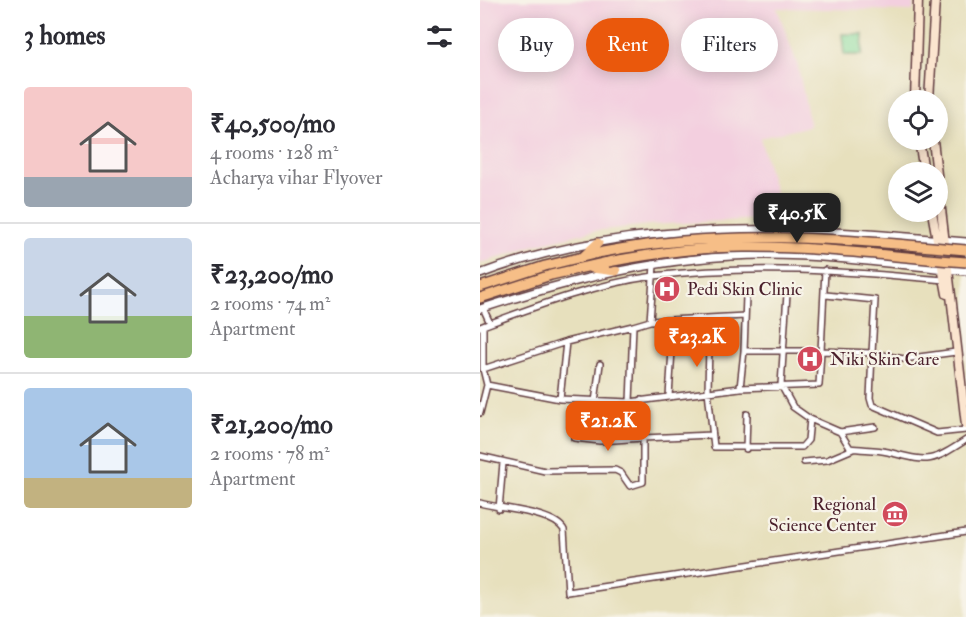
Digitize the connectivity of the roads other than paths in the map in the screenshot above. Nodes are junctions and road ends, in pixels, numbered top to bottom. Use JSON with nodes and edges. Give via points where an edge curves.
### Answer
{"nodes":[{"id":1,"x":918,"y":0,"type":"edge"},
{"id":2,"x":935,"y":0,"type":"edge"},
{"id":3,"x":915,"y":90,"type":"edge"},
{"id":4,"x":930,"y":90,"type":"edge"},
{"id":5,"x":934,"y":150,"type":"edge"},
{"id":6,"x":934,"y":222,"type":"edge"},
{"id":7,"x":923,"y":238,"type":"junction"},
{"id":8,"x":937,"y":239,"type":"junction"},
{"id":9,"x":946,"y":240,"type":"junction"},
{"id":10,"x":962,"y":242,"type":"edge"},
{"id":11,"x":598,"y":243,"type":"junction"},
{"id":12,"x":966,"y":250,"type":"edge"},
{"id":13,"x":584,"y":256,"type":"junction"},
{"id":14,"x":831,"y":259,"type":"junction"},
{"id":15,"x":966,"y":262,"type":"edge"},
{"id":16,"x":579,"y":265,"type":"junction"},
{"id":17,"x":654,"y":265,"type":"junction"},
{"id":18,"x":912,"y":266,"type":"junction"},
{"id":19,"x":946,"y":268,"type":"junction"},
{"id":20,"x":966,"y":269,"type":"edge"},
{"id":21,"x":828,"y":270,"type":"junction"},
{"id":22,"x":616,"y":271,"type":"junction"},
{"id":23,"x":480,"y":274,"type":"edge"},
{"id":24,"x":654,"y":276,"type":"junction"},
{"id":25,"x":944,"y":280,"type":"junction"},
{"id":26,"x":480,"y":287,"type":"edge"},
{"id":27,"x":787,"y":294,"type":"dead end"},
{"id":28,"x":826,"y":295,"type":"junction"},
{"id":29,"x":746,"y":296,"type":"dead end"},
{"id":30,"x":480,"y":298,"type":"edge"},
{"id":31,"x":482,"y":309,"type":"edge"},
{"id":32,"x":745,"y":316,"type":"junction"},
{"id":33,"x":674,"y":320,"type":"junction"},
{"id":34,"x":651,"y":321,"type":"junction"},
{"id":35,"x":490,"y":323,"type":"junction"},
{"id":36,"x":482,"y":326,"type":"edge"},
{"id":37,"x":633,"y":326,"type":"junction"},
{"id":38,"x":955,"y":337,"type":"junction"},
{"id":39,"x":566,"y":342,"type":"junction"},
{"id":40,"x":709,"y":345,"type":"dead end"},
{"id":41,"x":744,"y":351,"type":"junction"},
{"id":42,"x":784,"y":351,"type":"junction"},
{"id":43,"x":821,"y":351,"type":"junction"},
{"id":44,"x":956,"y":352,"type":"junction"},
{"id":45,"x":872,"y":353,"type":"junction"},
{"id":46,"x":600,"y":364,"type":"dead end"},
{"id":47,"x":483,"y":369,"type":"junction"},
{"id":48,"x":488,"y":385,"type":"junction"},
{"id":49,"x":781,"y":385,"type":"junction"},
{"id":50,"x":740,"y":388,"type":"junction"},
{"id":51,"x":708,"y":391,"type":"junction"},
{"id":52,"x":669,"y":396,"type":"junction"},
{"id":53,"x":560,"y":399,"type":"junction"},
{"id":54,"x":641,"y":400,"type":"junction"},
{"id":55,"x":595,"y":402,"type":"junction"},
{"id":56,"x":630,"y":402,"type":"junction"},
{"id":57,"x":480,"y":413,"type":"edge"},
{"id":58,"x":747,"y":414,"type":"dead end"},
{"id":59,"x":810,"y":419,"type":"junction"},
{"id":60,"x":875,"y":427,"type":"dead end"},
{"id":61,"x":966,"y":428,"type":"edge"},
{"id":62,"x":840,"y":432,"type":"junction"},
{"id":63,"x":712,"y":435,"type":"junction"},
{"id":64,"x":574,"y":438,"type":"dead end"},
{"id":65,"x":643,"y":438,"type":"junction"},
{"id":66,"x":966,"y":440,"type":"edge"},
{"id":67,"x":746,"y":449,"type":"junction"},
{"id":68,"x":853,"y":449,"type":"junction"},
{"id":69,"x":480,"y":456,"type":"edge"},
{"id":70,"x":503,"y":462,"type":"junction"},
{"id":71,"x":804,"y":462,"type":"dead end"},
{"id":72,"x":480,"y":503,"type":"edge"},
{"id":73,"x":499,"y":509,"type":"junction"},
{"id":74,"x":966,"y":532,"type":"edge"}],
"edges":[{"from":1,"to":3,"type":"main road"},
{"from":2,"to":4,"type":"main road"},
{"from":5,"to":9,"type":"main road"},
{"from":6,"to":8,"type":"main road"},
{"from":7,"to":8,"type":"street"},
{"from":7,"to":11,"type":"street","via":[[742,228],[675,231]]},
{"from":7,"to":18,"type":"street","via":[[920,261]]},
{"from":8,"to":9,"type":"street"},
{"from":8,"to":19,"type":"main road"},
{"from":9,"to":10,"type":"street"},
{"from":9,"to":19,"type":"main road"},
{"from":10,"to":20,"type":"street"},
{"from":11,"to":13,"type":"highway"},
{"from":11,"to":23,"type":"street","via":[[521,260]]},
{"from":12,"to":13,"type":"highway","bridge":true,"via":[[754,236],[670,242]]},
{"from":13,"to":16,"type":"highway"},
{"from":14,"to":17,"type":"street","via":[[765,255]]},
{"from":14,"to":18,"type":"street"},
{"from":14,"to":21,"type":"street"},
{"from":15,"to":16,"type":"highway","bridge":true,"via":[[751,247],[671,252]]},
{"from":16,"to":22,"type":"highway"},
{"from":16,"to":26,"type":"highway"},
{"from":16,"to":30,"type":"highway"},
{"from":17,"to":22,"type":"street"},
{"from":17,"to":24,"type":"street"},
{"from":18,"to":19,"type":"street"},
{"from":19,"to":20,"type":"street"},
{"from":19,"to":25,"type":"main road"},
{"from":19,"to":38,"type":"main road"},
{"from":21,"to":24,"type":"street","via":[[731,270]]},
{"from":21,"to":25,"type":"street"},
{"from":21,"to":28,"type":"street"},
{"from":22,"to":31,"type":"street"},
{"from":24,"to":34,"type":"street"},
{"from":24,"to":35,"type":"street","via":[[563,296]]},
{"from":25,"to":38,"type":"main road"},
{"from":27,"to":42,"type":"street"},
{"from":28,"to":43,"type":"street"},
{"from":28,"to":45,"type":"street","via":[[875,300]]},
{"from":29,"to":32,"type":"street"},
{"from":31,"to":35,"type":"street"},
{"from":32,"to":33,"type":"street"},
{"from":32,"to":41,"type":"street"},
{"from":33,"to":34,"type":"street"},
{"from":33,"to":52,"type":"street"},
{"from":34,"to":37,"type":"street"},
{"from":35,"to":36,"type":"street"},
{"from":36,"to":47,"type":"street"},
{"from":37,"to":39,"type":"street"},
{"from":37,"to":56,"type":"street"},
{"from":38,"to":44,"type":"main road"},
{"from":39,"to":47,"type":"street"},
{"from":39,"to":53,"type":"street"},
{"from":40,"to":51,"type":"street"},
{"from":41,"to":42,"type":"street"},
{"from":41,"to":50,"type":"street"},
{"from":42,"to":43,"type":"street"},
{"from":42,"to":49,"type":"street"},
{"from":43,"to":45,"type":"street"},
{"from":43,"to":49,"type":"street","via":[[819,385]]},
{"from":44,"to":45,"type":"street","via":[[904,359]]},
{"from":44,"to":61,"type":"main road"},
{"from":45,"to":61,"type":"street","via":[[872,405],[937,433]]},
{"from":46,"to":55,"type":"street"},
{"from":47,"to":48,"type":"street"},
{"from":48,"to":53,"type":"street"},
{"from":48,"to":57,"type":"street"},
{"from":49,"to":50,"type":"street"},
{"from":49,"to":59,"type":"street","via":[[793,407]]},
{"from":50,"to":51,"type":"street"},
{"from":51,"to":52,"type":"street"},
{"from":51,"to":63,"type":"street"},
{"from":52,"to":54,"type":"street"},
{"from":53,"to":55,"type":"street"},
{"from":54,"to":56,"type":"street"},
{"from":54,"to":65,"type":"street"},
{"from":55,"to":56,"type":"street"},
{"from":58,"to":67,"type":"street"},
{"from":59,"to":62,"type":"street"},
{"from":59,"to":67,"type":"street","via":[[808,440],[802,447]]},
{"from":60,"to":62,"type":"street"},
{"from":62,"to":68,"type":"street"},
{"from":63,"to":65,"type":"street"},
{"from":63,"to":67,"type":"street","via":[[714,447]]},
{"from":64,"to":65,"type":"street"},
{"from":65,"to":70,"type":"street","via":[[644,480],[633,486],[615,470],[545,471]]},
{"from":66,"to":68,"type":"street","via":[[942,456],[927,460]]},
{"from":68,"to":71,"type":"street","via":[[827,460]]},
{"from":69,"to":70,"type":"street"},
{"from":70,"to":73,"type":"street"},
{"from":72,"to":73,"type":"street"},
{"from":73,"to":74,"type":"street","via":[[560,524],[564,530],[568,592]]}]}
